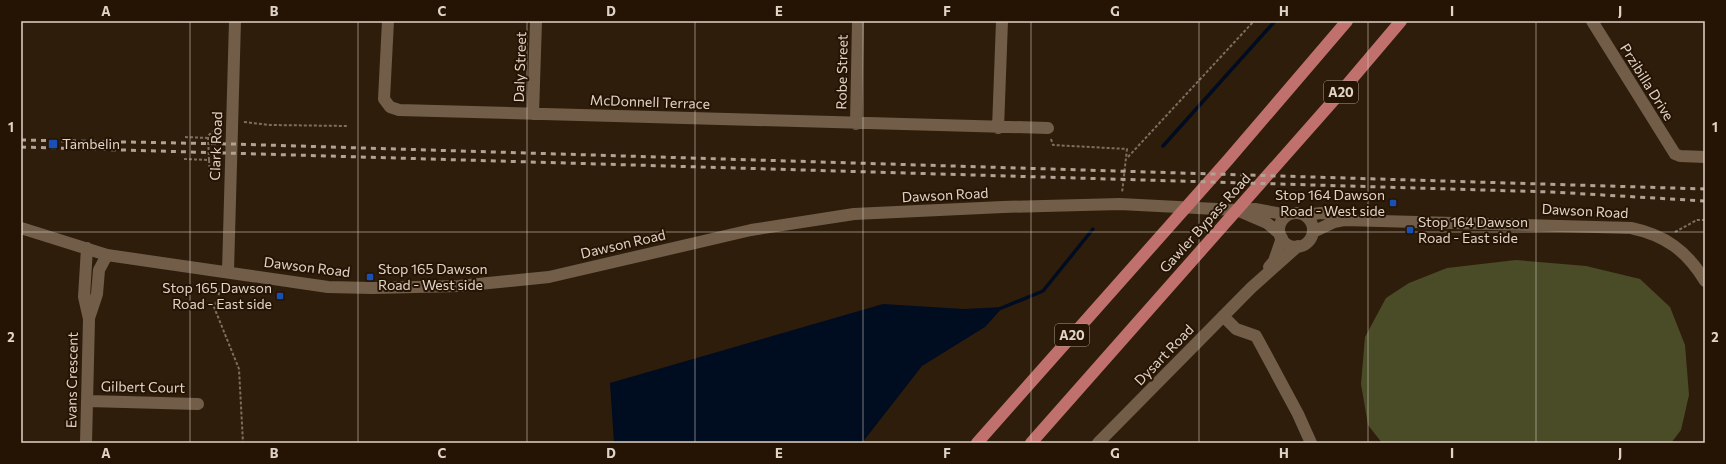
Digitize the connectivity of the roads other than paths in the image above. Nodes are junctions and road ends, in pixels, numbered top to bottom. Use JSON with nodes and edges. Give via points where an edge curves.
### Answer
{"nodes":[{"id":1,"x":235,"y":21,"type":"edge"},
{"id":2,"x":388,"y":21,"type":"edge"},
{"id":3,"x":536,"y":21,"type":"edge"},
{"id":4,"x":858,"y":21,"type":"edge"},
{"id":5,"x":1002,"y":21,"type":"edge"},
{"id":6,"x":1347,"y":21,"type":"edge"},
{"id":7,"x":1401,"y":21,"type":"edge"},
{"id":8,"x":1592,"y":21,"type":"edge"},
{"id":9,"x":533,"y":114,"type":"junction"},
{"id":10,"x":856,"y":124,"type":"junction"},
{"id":11,"x":998,"y":128,"type":"junction"},
{"id":12,"x":1048,"y":128,"type":"road end"},
{"id":13,"x":1705,"y":157,"type":"edge"},
{"id":14,"x":1236,"y":210,"type":"junction"},
{"id":15,"x":1288,"y":215,"type":"junction"},
{"id":16,"x":1305,"y":215,"type":"junction"},
{"id":17,"x":1394,"y":220,"type":"junction"},
{"id":18,"x":21,"y":228,"type":"edge"},
{"id":19,"x":1313,"y":232,"type":"junction"},
{"id":20,"x":1281,"y":236,"type":"junction"},
{"id":21,"x":1298,"y":246,"type":"junction"},
{"id":22,"x":87,"y":248,"type":"junction"},
{"id":23,"x":107,"y":255,"type":"junction"},
{"id":24,"x":228,"y":271,"type":"junction"},
{"id":25,"x":1705,"y":281,"type":"edge"},
{"id":26,"x":1251,"y":288,"type":"junction"},
{"id":27,"x":1223,"y":316,"type":"junction"},
{"id":28,"x":89,"y":318,"type":"junction"},
{"id":29,"x":88,"y":401,"type":"junction"},
{"id":30,"x":198,"y":404,"type":"dead end"},
{"id":31,"x":86,"y":443,"type":"edge"},
{"id":32,"x":977,"y":443,"type":"edge"},
{"id":33,"x":1031,"y":443,"type":"edge"},
{"id":34,"x":1098,"y":443,"type":"edge"},
{"id":35,"x":1311,"y":443,"type":"edge"}],
"edges":[{"from":1,"to":24,"type":"street","name":"Clark Road","via":[[230,179],[224,193]]},
{"from":2,"to":9,"type":"street","name":"McDonnell Terrace","via":[[384,99],[390,108]]},
{"from":3,"to":9,"type":"street","name":"Daly Street"},
{"from":4,"to":10,"type":"street","name":"Robe Street"},
{"from":5,"to":11,"type":"street"},
{"from":6,"to":32,"type":"highway","name":"Gawler Bypass Road","number":"A20","via":[[1228,160]]},
{"from":7,"to":33,"type":"highway","name":"Gawler Bypass Road","number":"A20"},
{"from":8,"to":13,"type":"street","name":"Przibilla Drive","via":[[1672,150],[1680,156]]},
{"from":9,"to":10,"type":"street","name":"McDonnell Terrace"},
{"from":10,"to":11,"type":"street","name":"McDonnell Terrace"},
{"from":11,"to":12,"type":"street","name":"McDonnell Terrace"},
{"from":14,"to":15,"type":"street","name":"Dawson Road","via":[[1255,209]]},
{"from":14,"to":20,"type":"street","name":"Dawson Road","via":[[1267,223]]},
{"from":14,"to":24,"type":"street","name":"Dawson Road","via":[[1120,204],[854,214],[751,230],[549,277],[459,286],[328,287]]},
{"from":15,"to":16,"type":"street"},
{"from":15,"to":20,"type":"street","via":[[1280,225]]},
{"from":16,"to":17,"type":"street","name":"Dawson Road","via":[[1320,213]]},
{"from":16,"to":19,"type":"street","via":[[1312,223]]},
{"from":17,"to":19,"type":"street","name":"Dawson Road","via":[[1344,220]]},
{"from":17,"to":25,"type":"street","name":"Dawson Road","via":[[1631,228],[1647,231],[1680,249]]},
{"from":18,"to":22,"type":"street","name":"Dawson Road"},
{"from":19,"to":21,"type":"street","via":[[1307,243]]},
{"from":20,"to":21,"type":"street","via":[[1292,246]]},
{"from":20,"to":26,"type":"street","name":"Dysart Road","via":[[1274,261]]},
{"from":21,"to":26,"type":"street","name":"Dysart Road"},
{"from":22,"to":23,"type":"street","name":"Dawson Road"},
{"from":22,"to":28,"type":"street","name":"Evans Crescent","via":[[84,297]]},
{"from":23,"to":24,"type":"street","name":"Dawson Road"},
{"from":23,"to":28,"type":"street","name":"Evans Crescent","via":[[99,270],[97,294]]},
{"from":26,"to":27,"type":"street","name":"Dysart Road"},
{"from":27,"to":34,"type":"street","name":"Dysart Road"},
{"from":27,"to":35,"type":"street","via":[[1236,329],[1256,336]]},
{"from":28,"to":29,"type":"street","name":"Evans Crescent"},
{"from":29,"to":30,"type":"street","name":"Gilbert Court"},
{"from":29,"to":31,"type":"street","name":"Evans Crescent"}]}
